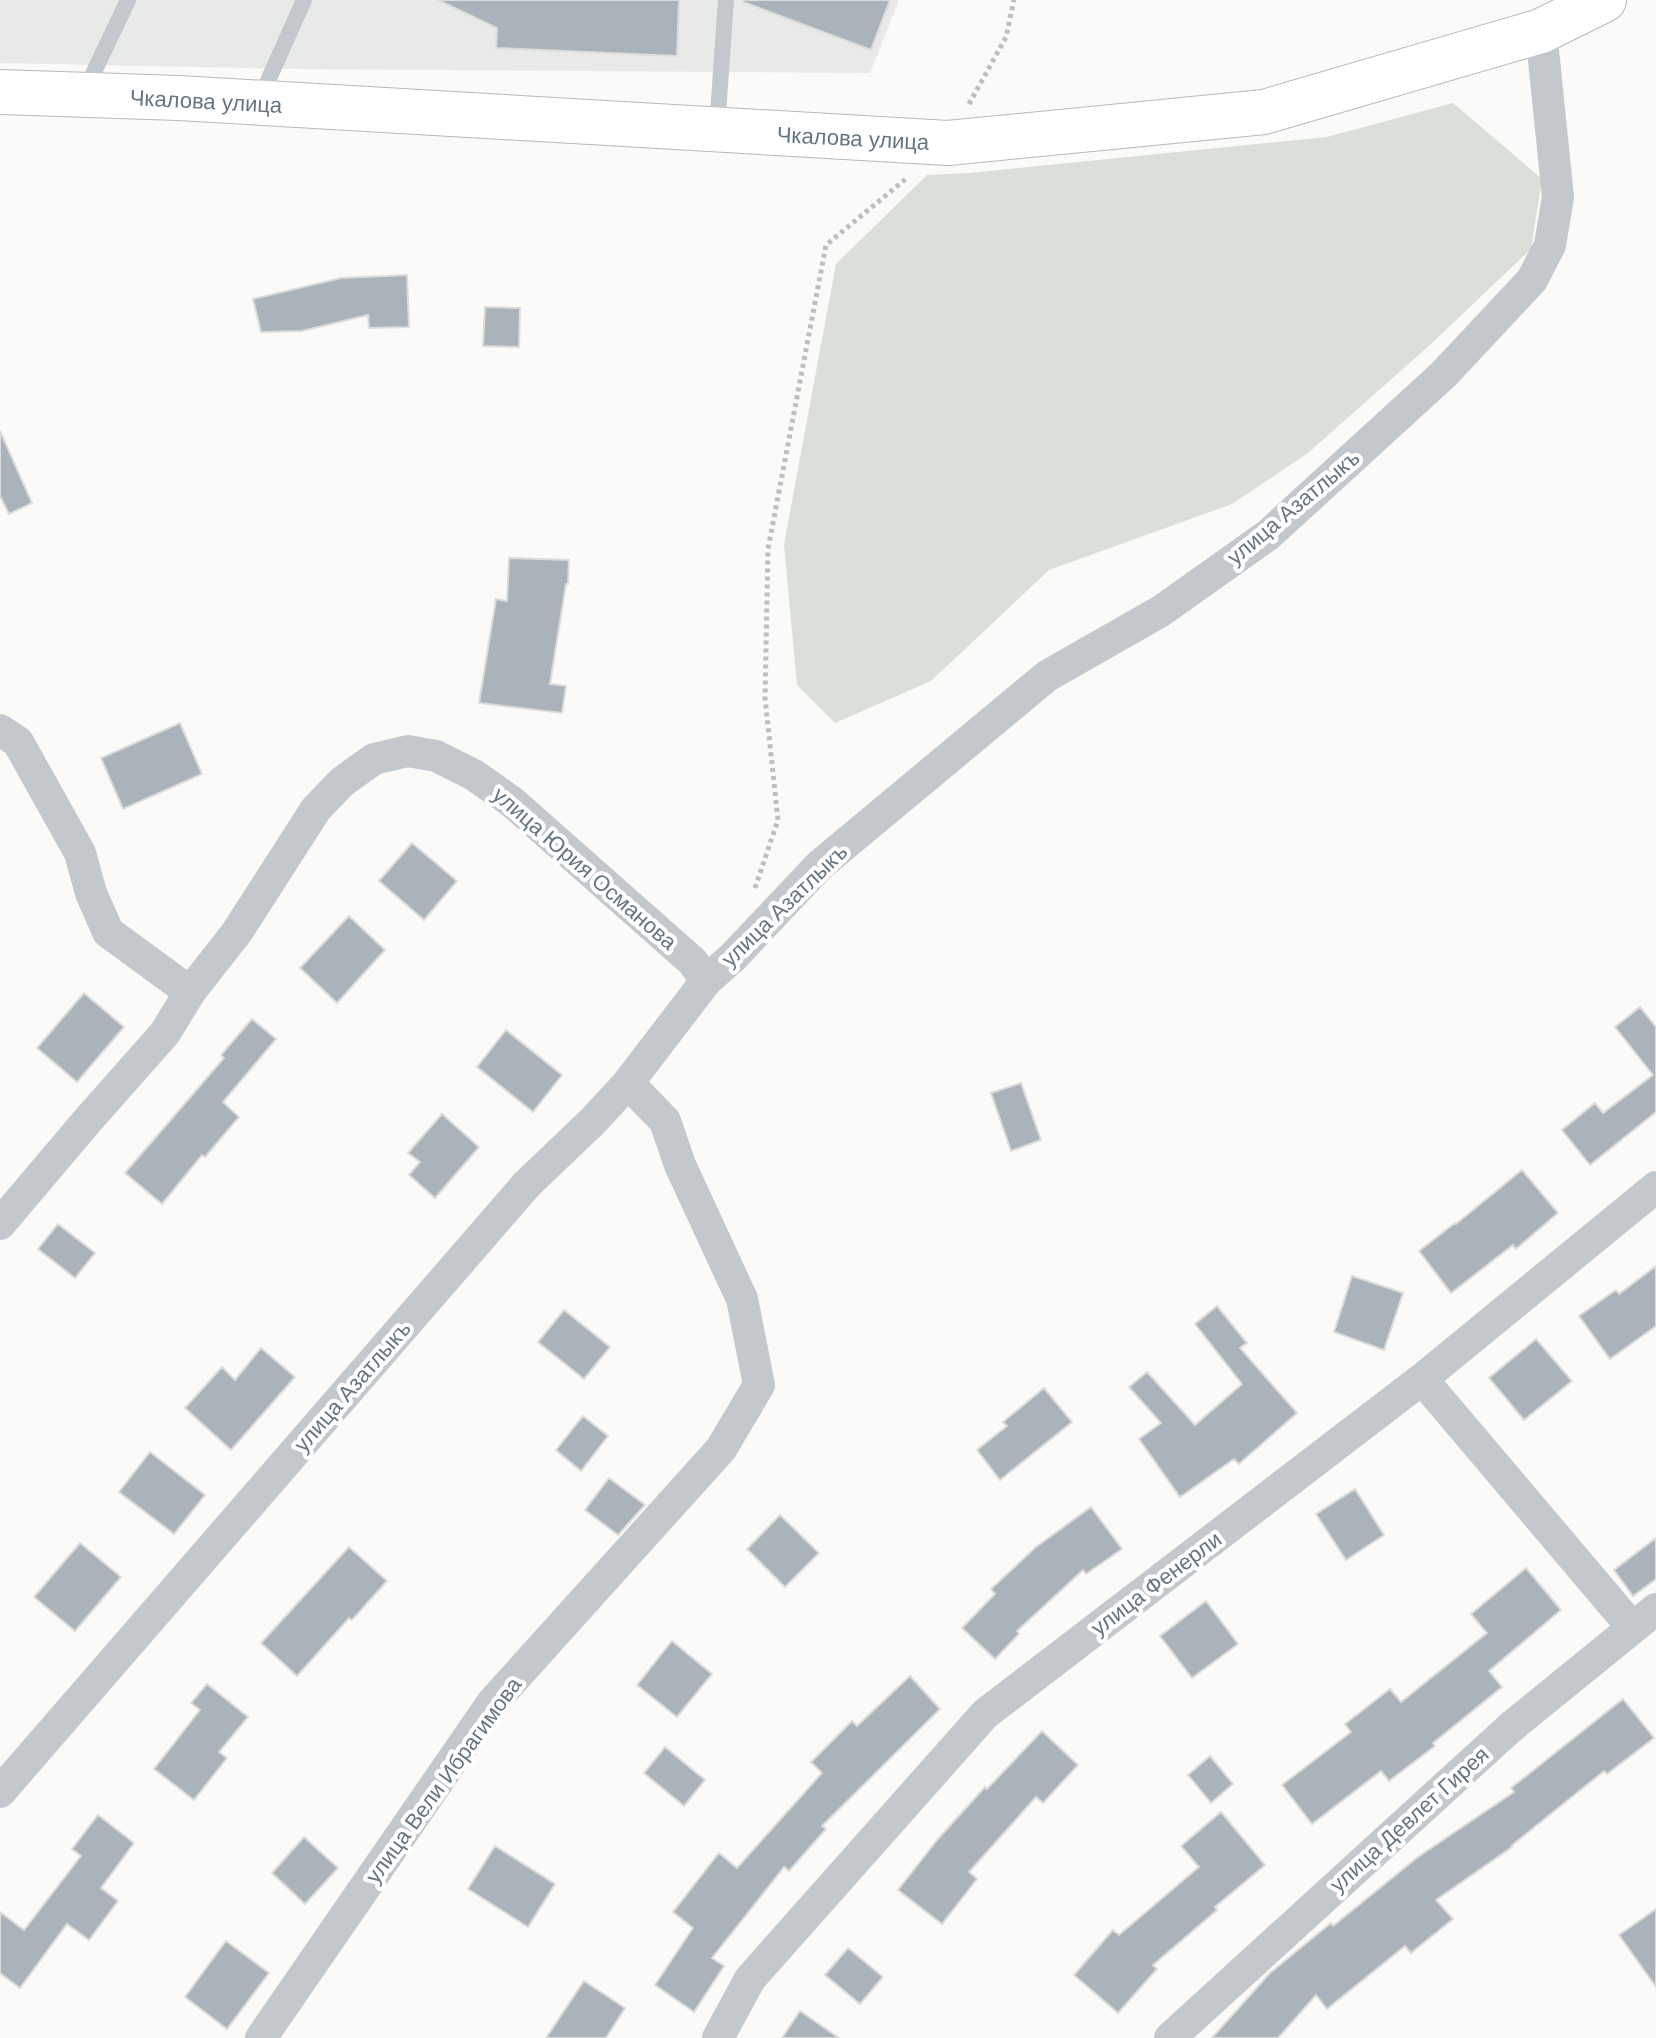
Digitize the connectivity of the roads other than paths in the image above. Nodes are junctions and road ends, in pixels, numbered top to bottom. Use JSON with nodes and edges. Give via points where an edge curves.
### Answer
{"nodes":[{"id":1,"x":128,"y":0,"type":"edge"},
{"id":2,"x":304,"y":0,"type":"edge"},
{"id":3,"x":726,"y":0,"type":"edge"},
{"id":4,"x":1604,"y":0,"type":"edge"},
{"id":5,"x":1541,"y":31,"type":"junction"},
{"id":6,"x":0,"y":92,"type":"edge"},
{"id":7,"x":84,"y":95,"type":"junction"},
{"id":8,"x":258,"y":103,"type":"junction"},
{"id":9,"x":717,"y":130,"type":"junction"},
{"id":10,"x":0,"y":730,"type":"edge"},
{"id":11,"x":706,"y":981,"type":"junction"},
{"id":12,"x":190,"y":992,"type":"junction"},
{"id":13,"x":628,"y":1083,"type":"junction"},
{"id":14,"x":1656,"y":1187,"type":"edge"},
{"id":15,"x":0,"y":1224,"type":"edge"},
{"id":16,"x":1422,"y":1379,"type":"junction"},
{"id":17,"x":1644,"y":1618,"type":"edge"},
{"id":18,"x":0,"y":1792,"type":"edge"},
{"id":19,"x":261,"y":2038,"type":"edge"},
{"id":20,"x":718,"y":2038,"type":"edge"},
{"id":21,"x":1170,"y":2038,"type":"edge"}],
"edges":[{"from":1,"to":7,"type":"lane"},
{"from":2,"to":8,"type":"lane"},
{"from":3,"to":9,"type":"lane"},
{"from":4,"to":5,"type":"street","name":"Чкалова улица"},
{"from":5,"to":9,"type":"street","name":"Чкалова улица","via":[[1264,112],[948,143]]},
{"from":5,"to":11,"type":"street","name":"улица Азатлыкъ","via":[[1558,197],[1550,245],[1532,280],[1444,374],[1268,535],[1161,611],[1047,676],[820,865]]},
{"from":6,"to":7,"type":"street","name":"Чкалова улица"},
{"from":7,"to":8,"type":"street","name":"Чкалова улица"},
{"from":8,"to":9,"type":"street","name":"Чкалова улица"},
{"from":10,"to":12,"type":"street","via":[[18,742],[80,853],[108,932]]},
{"from":11,"to":12,"type":"street","name":"улица Юрия Османова","via":[[693,962],[512,802],[436,756],[408,751],[374,759],[316,809],[237,932]]},
{"from":11,"to":13,"type":"street","name":"улица Азатлыкъ"},
{"from":12,"to":15,"type":"street","name":"улица Юрия Османова","via":[[165,1033]]},
{"from":13,"to":18,"type":"street","name":"улица Азатлыкъ","via":[[527,1184]]},
{"from":13,"to":19,"type":"street","name":"улица Вели Ибрагимова","via":[[665,1121],[742,1299],[759,1385],[721,1449],[492,1703]]},
{"from":14,"to":16,"type":"street","name":"улица Фенерли"},
{"from":16,"to":17,"type":"street"},
{"from":16,"to":20,"type":"street","name":"улица Фенерли","via":[[985,1714],[750,1979]]},
{"from":17,"to":21,"type":"street","name":"улица Девлет Гирея","via":[[1511,1727]]}]}
